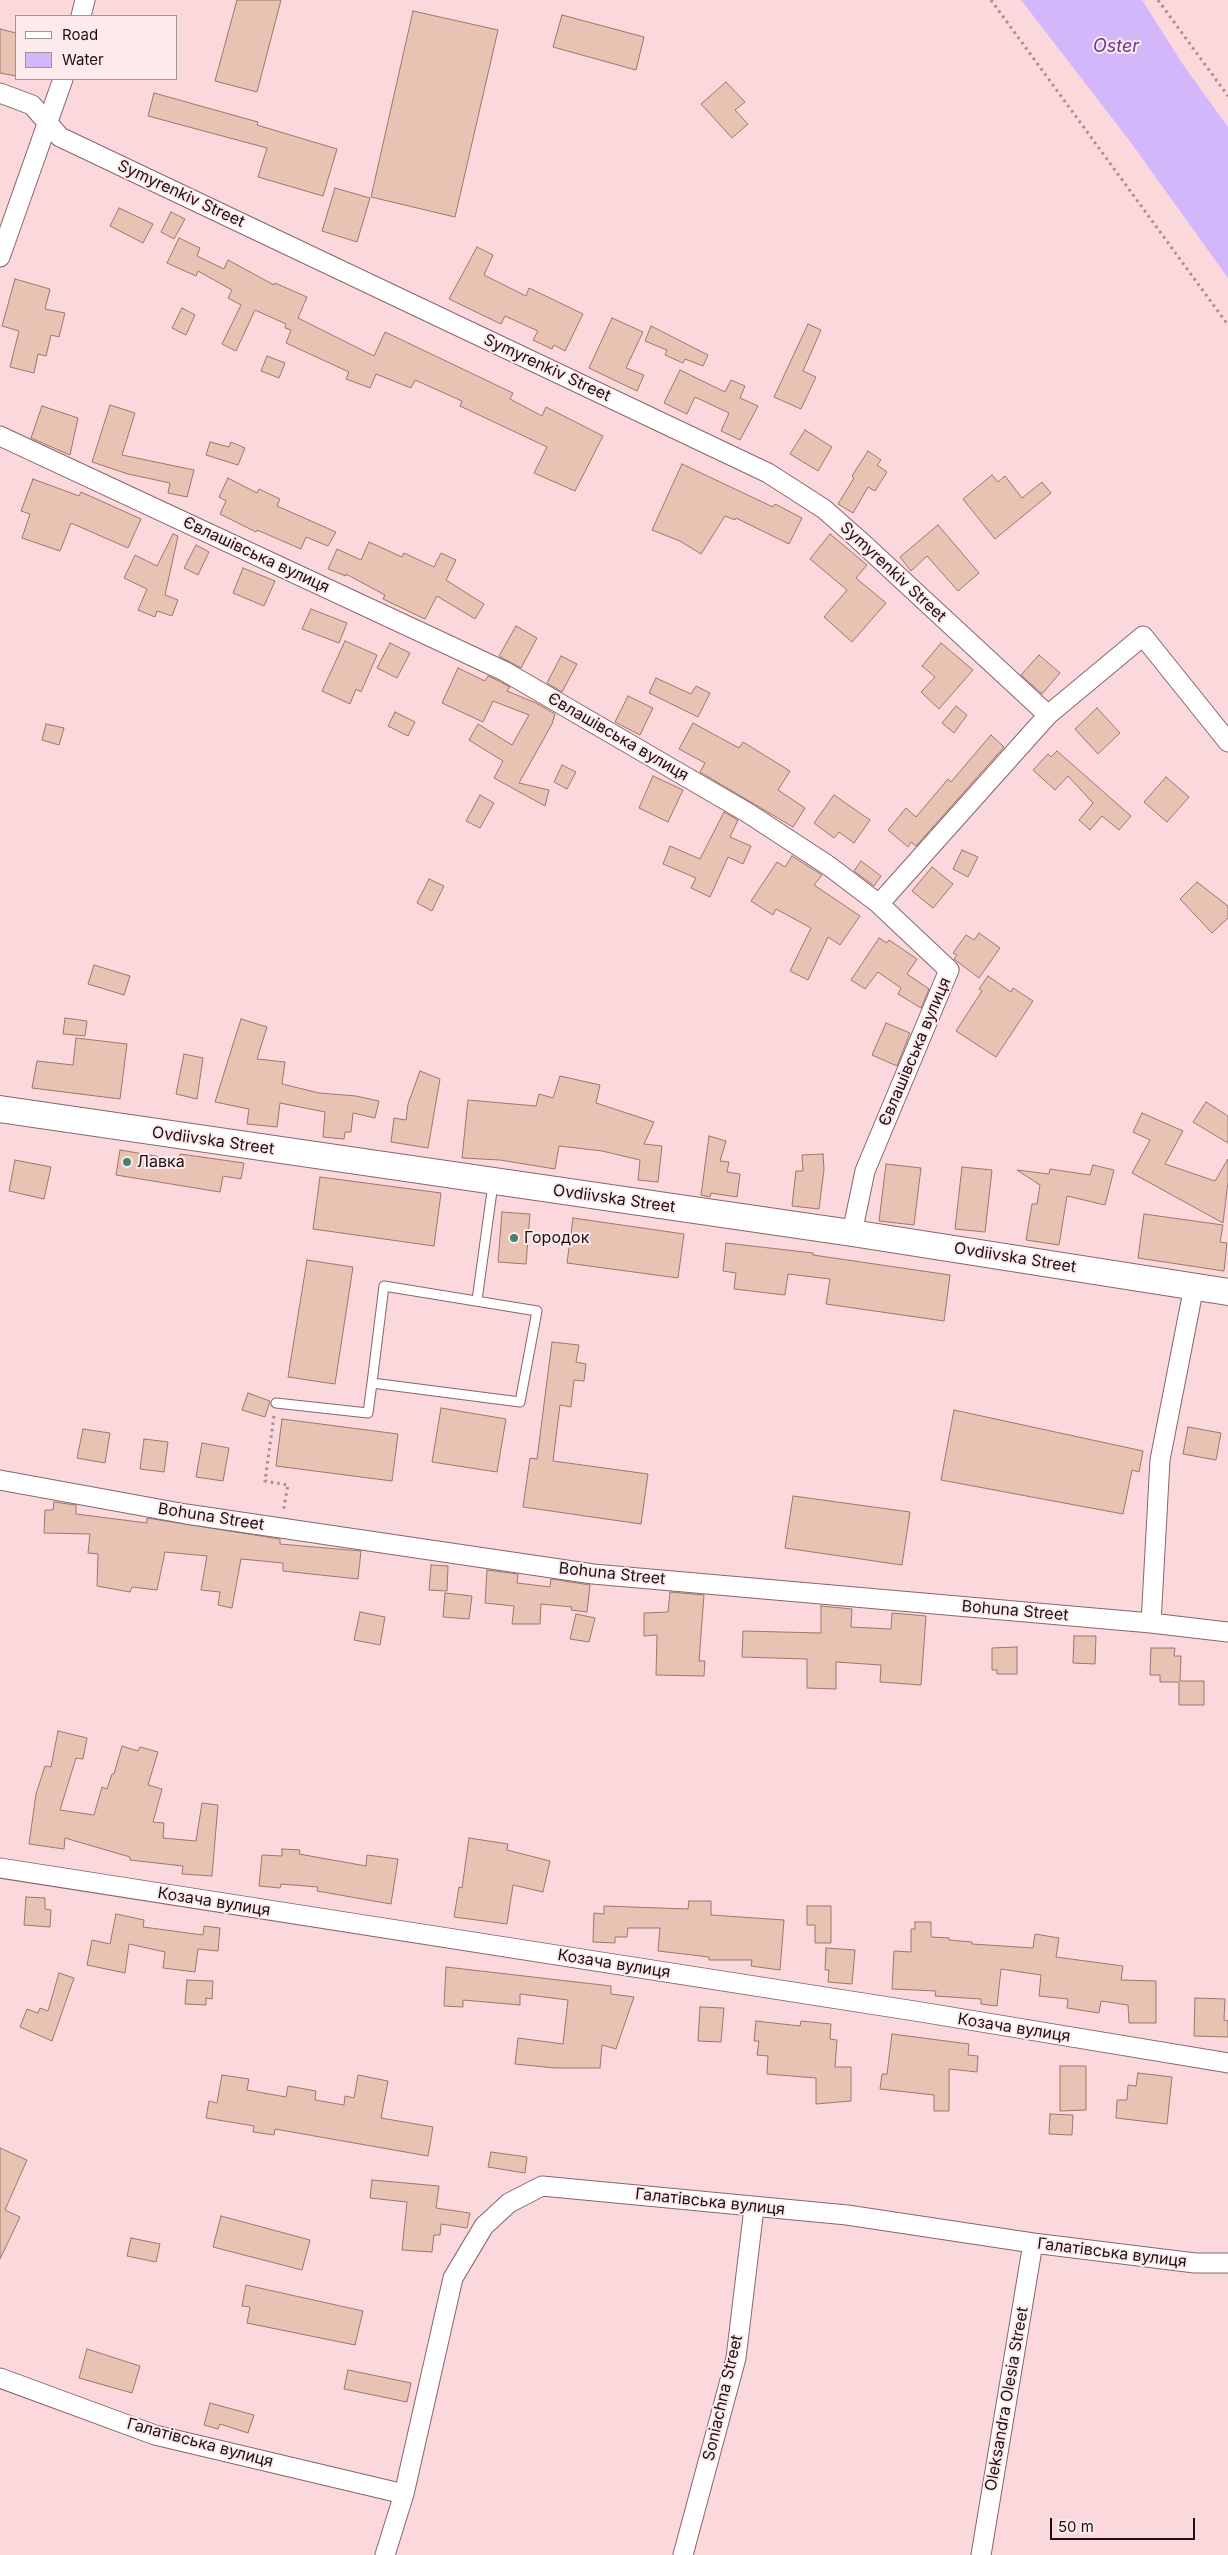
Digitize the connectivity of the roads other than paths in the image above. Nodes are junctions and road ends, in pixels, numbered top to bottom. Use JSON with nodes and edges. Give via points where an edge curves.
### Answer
{"nodes":[{"id":1,"x":85,"y":0,"type":"edge"},
{"id":2,"x":81,"y":15,"type":"edge"},
{"id":3,"x":63,"y":80,"type":"edge"},
{"id":4,"x":0,"y":93,"type":"edge"},
{"id":5,"x":46,"y":120,"type":"junction"},
{"id":6,"x":0,"y":257,"type":"edge"},
{"id":7,"x":0,"y":436,"type":"edge"},
{"id":8,"x":1048,"y":715,"type":"junction"},
{"id":9,"x":1228,"y":742,"type":"edge"},
{"id":10,"x":879,"y":904,"type":"junction"},
{"id":11,"x":0,"y":1109,"type":"edge"},
{"id":12,"x":494,"y":1181,"type":"junction"},
{"id":13,"x":852,"y":1233,"type":"junction"},
{"id":14,"x":1194,"y":1286,"type":"junction"},
{"id":15,"x":1228,"y":1292,"type":"edge"},
{"id":16,"x":477,"y":1300,"type":"junction"},
{"id":17,"x":372,"y":1383,"type":"junction"},
{"id":18,"x":276,"y":1403,"type":"road end"},
{"id":19,"x":0,"y":1480,"type":"edge"},
{"id":20,"x":1152,"y":1623,"type":"junction"},
{"id":21,"x":1228,"y":1632,"type":"edge"},
{"id":22,"x":0,"y":1868,"type":"edge"},
{"id":23,"x":1228,"y":2063,"type":"edge"},
{"id":24,"x":754,"y":2208,"type":"junction"},
{"id":25,"x":1033,"y":2243,"type":"junction"},
{"id":26,"x":1228,"y":2263,"type":"edge"},
{"id":27,"x":0,"y":2378,"type":"edge"},
{"id":28,"x":404,"y":2494,"type":"junction"},
{"id":29,"x":386,"y":2555,"type":"edge"},
{"id":30,"x":683,"y":2555,"type":"edge"},
{"id":31,"x":981,"y":2555,"type":"edge"}],
"edges":[{"from":1,"to":2,"type":"street"},
{"from":3,"to":5,"type":"street"},
{"from":4,"to":5,"type":"street","name":"Symyrenkiv Street","via":[[32,105]]},
{"from":5,"to":6,"type":"street"},
{"from":5,"to":8,"type":"street","name":"Symyrenkiv Street","via":[[60,136],[768,474],[824,509]]},
{"from":7,"to":10,"type":"street","name":"Євлашівська вулиця","via":[[504,671],[748,813],[829,866]]},
{"from":8,"to":9,"type":"street","via":[[1143,636]]},
{"from":8,"to":10,"type":"street"},
{"from":10,"to":13,"type":"street","name":"Євлашівська вулиця","via":[[949,970],[865,1172]]},
{"from":11,"to":12,"type":"main road","name":"Ovdiivska Street"},
{"from":12,"to":13,"type":"main road","name":"Ovdiivska Street"},
{"from":12,"to":16,"type":"lane"},
{"from":13,"to":14,"type":"main road","name":"Ovdiivska Street"},
{"from":14,"to":15,"type":"main road","name":"Ovdiivska Street"},
{"from":14,"to":20,"type":"street","via":[[1160,1460]]},
{"from":16,"to":17,"type":"lane","via":[[384,1286]]},
{"from":16,"to":17,"type":"lane","via":[[537,1312],[520,1402]]},
{"from":17,"to":18,"type":"lane","via":[[368,1412]]},
{"from":19,"to":20,"type":"street","name":"Bohuna Street","via":[[186,1514],[593,1574]]},
{"from":20,"to":21,"type":"street","name":"Bohuna Street"},
{"from":22,"to":23,"type":"street","name":"Козача вулиця"},
{"from":24,"to":25,"type":"street","name":"Галатівська вулиця","via":[[847,2215]]},
{"from":24,"to":28,"type":"street","name":"Галатівська вулиця","via":[[542,2186],[509,2204],[484,2226],[453,2278]]},
{"from":24,"to":30,"type":"street","name":"Soniachna Street","via":[[736,2358]]},
{"from":25,"to":26,"type":"street","name":"Галатівська вулиця","via":[[1195,2263]]},
{"from":25,"to":31,"type":"street","name":"Oleksandra Olesia Street"},
{"from":27,"to":28,"type":"street","name":"Галатівська вулиця","via":[[155,2434]]},
{"from":28,"to":29,"type":"street","name":"Галатівська вулиця"}]}
